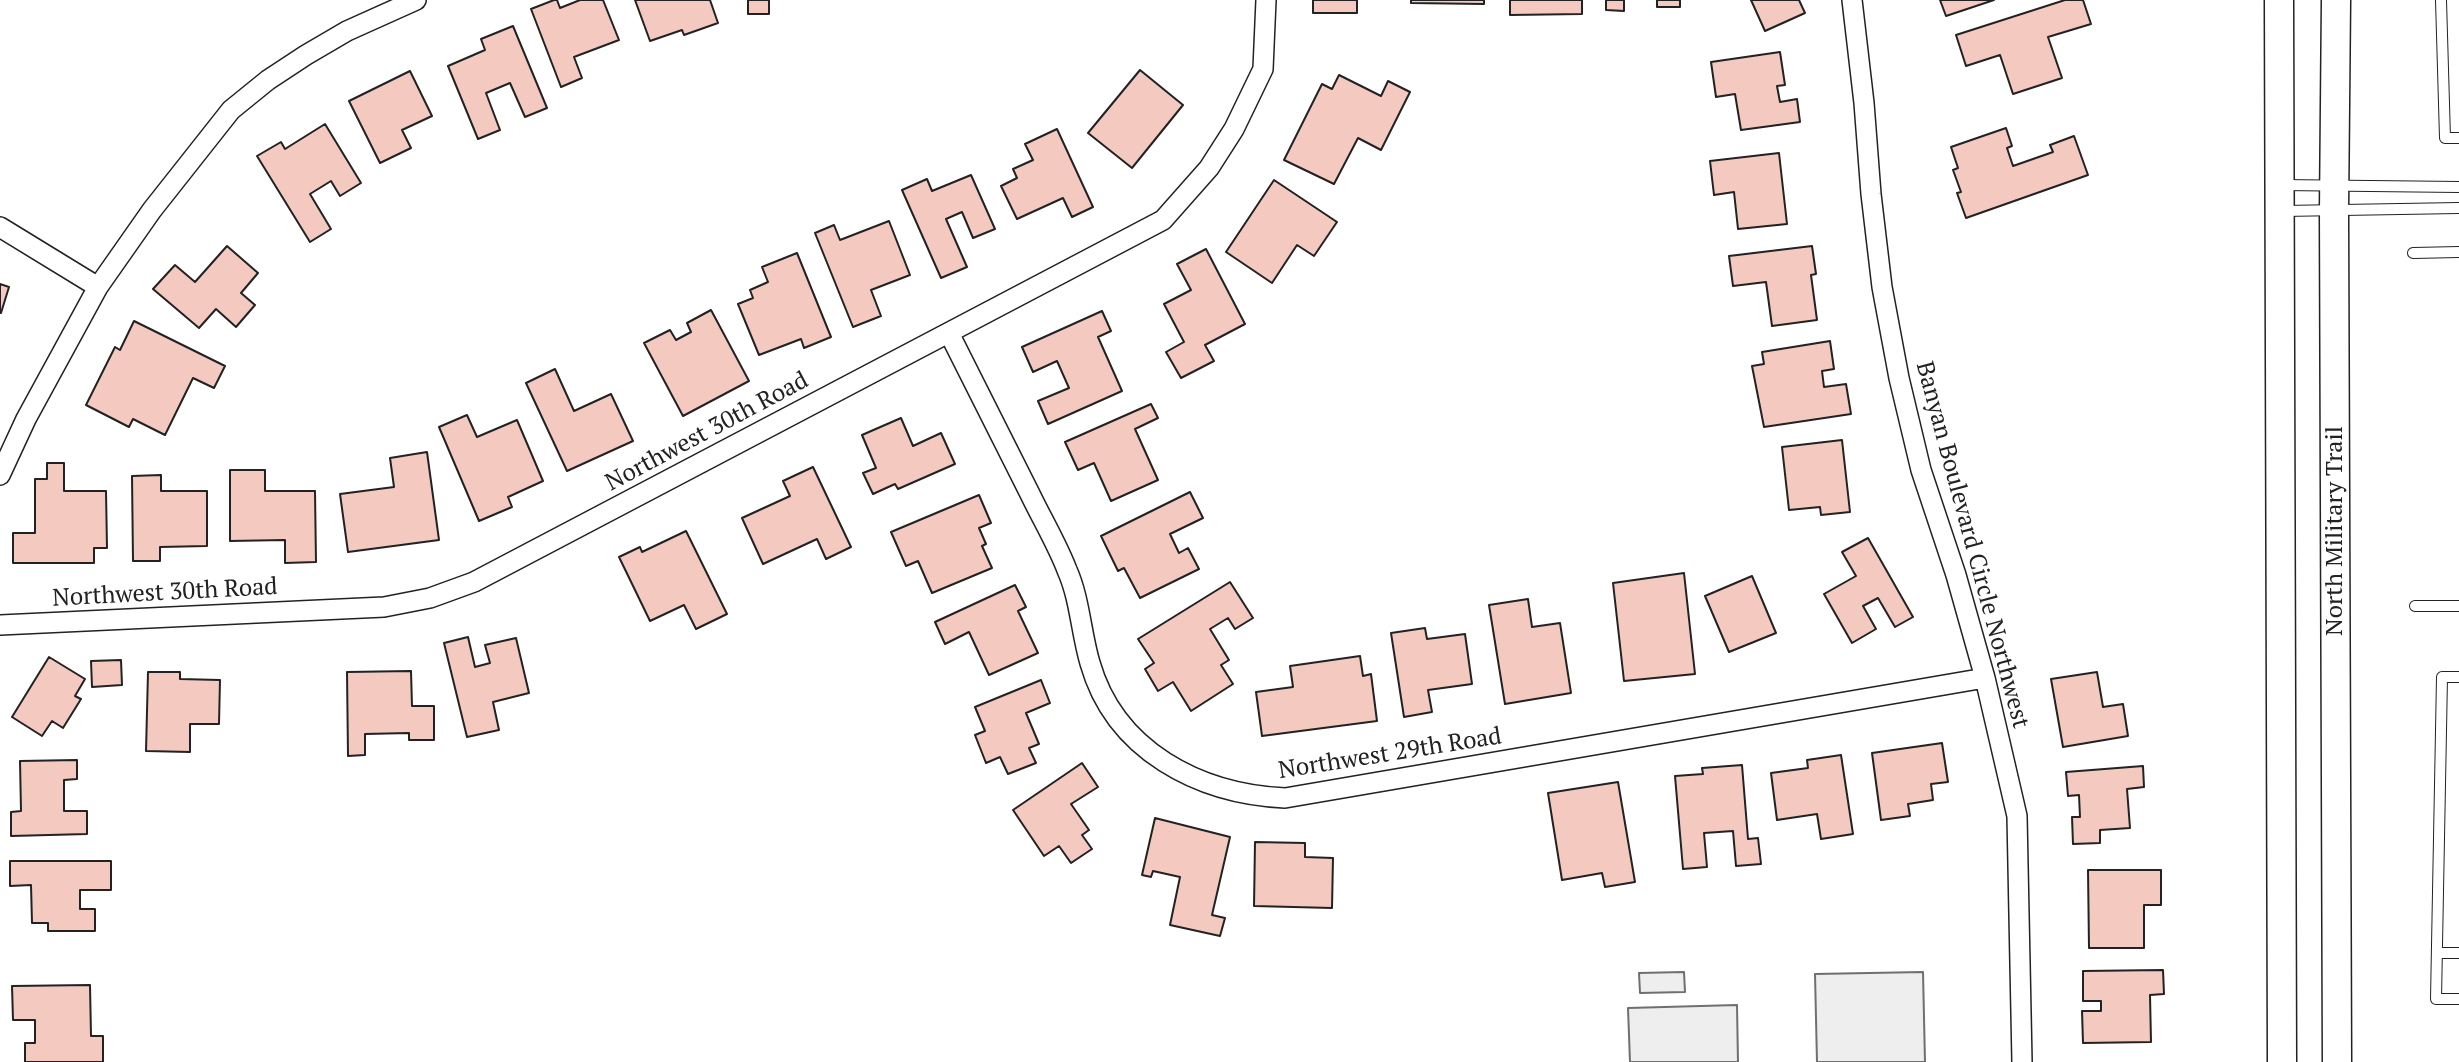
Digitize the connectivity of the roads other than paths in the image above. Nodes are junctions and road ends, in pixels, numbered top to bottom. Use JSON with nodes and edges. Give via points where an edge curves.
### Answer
{"nodes":[{"id":1,"x":414,"y":0,"type":"edge"},
{"id":2,"x":1266,"y":0,"type":"edge"},
{"id":3,"x":1852,"y":0,"type":"edge"},
{"id":4,"x":2279,"y":0,"type":"edge"},
{"id":5,"x":2336,"y":0,"type":"edge"},
{"id":6,"x":2441,"y":0,"type":"edge"},
{"id":7,"x":2459,"y":138,"type":"edge"},
{"id":8,"x":2459,"y":187,"type":"edge"},
{"id":9,"x":2279,"y":198,"type":"junction"},
{"id":10,"x":2335,"y":199,"type":"junction"},
{"id":11,"x":2459,"y":208,"type":"edge"},
{"id":12,"x":0,"y":227,"type":"edge"},
{"id":13,"x":2459,"y":252,"type":"edge"},
{"id":14,"x":2413,"y":253,"type":"dead end"},
{"id":15,"x":98,"y":287,"type":"junction"},
{"id":16,"x":949,"y":333,"type":"junction"},
{"id":17,"x":0,"y":475,"type":"edge"},
{"id":18,"x":2415,"y":606,"type":"dead end"},
{"id":19,"x":2459,"y":606,"type":"edge"},
{"id":20,"x":0,"y":625,"type":"edge"},
{"id":21,"x":2459,"y":677,"type":"edge"},
{"id":22,"x":1985,"y":678,"type":"junction"},
{"id":23,"x":2437,"y":953,"type":"junction"},
{"id":24,"x":2459,"y":953,"type":"edge"},
{"id":25,"x":2459,"y":999,"type":"edge"},
{"id":26,"x":2022,"y":1062,"type":"edge"},
{"id":27,"x":2281,"y":1062,"type":"edge"},
{"id":28,"x":2337,"y":1062,"type":"edge"}],
"edges":[{"from":1,"to":15,"type":"street","via":[[306,54],[231,110]]},
{"from":2,"to":16,"type":"street","name":"Northwest 30th Road","via":[[1263,69],[1234,129],[1180,203],[1163,220]]},
{"from":3,"to":22,"type":"street","name":"Banyan Boulevard Circle Northwest","via":[[1872,207],[1899,379],[1921,470]]},
{"from":4,"to":9,"type":"main road"},
{"from":5,"to":10,"type":"main road","name":"North Military Trail"},
{"from":6,"to":7,"type":"lane","via":[[2445,138]]},
{"from":8,"to":10,"type":"lane"},
{"from":9,"to":10,"type":"lane"},
{"from":9,"to":10,"type":"lane"},
{"from":9,"to":27,"type":"main road"},
{"from":10,"to":11,"type":"lane"},
{"from":10,"to":28,"type":"main road","name":"North Military Trail"},
{"from":12,"to":15,"type":"street"},
{"from":13,"to":14,"type":"lane"},
{"from":15,"to":17,"type":"street"},
{"from":16,"to":20,"type":"street","name":"Northwest 30th Road","via":[[474,582],[430,598],[384,607]]},
{"from":16,"to":22,"type":"street","name":"Northwest 29th Road","via":[[1069,572],[1090,664],[1103,698],[1150,752],[1213,787],[1285,798]]},
{"from":18,"to":19,"type":"lane"},
{"from":21,"to":23,"type":"lane","via":[[2442,677]]},
{"from":22,"to":26,"type":"street","name":"Banyan Boulevard Circle Northwest","via":[[2017,816]]},
{"from":23,"to":24,"type":"lane"},
{"from":23,"to":25,"type":"lane","via":[[2436,999]]}]}
